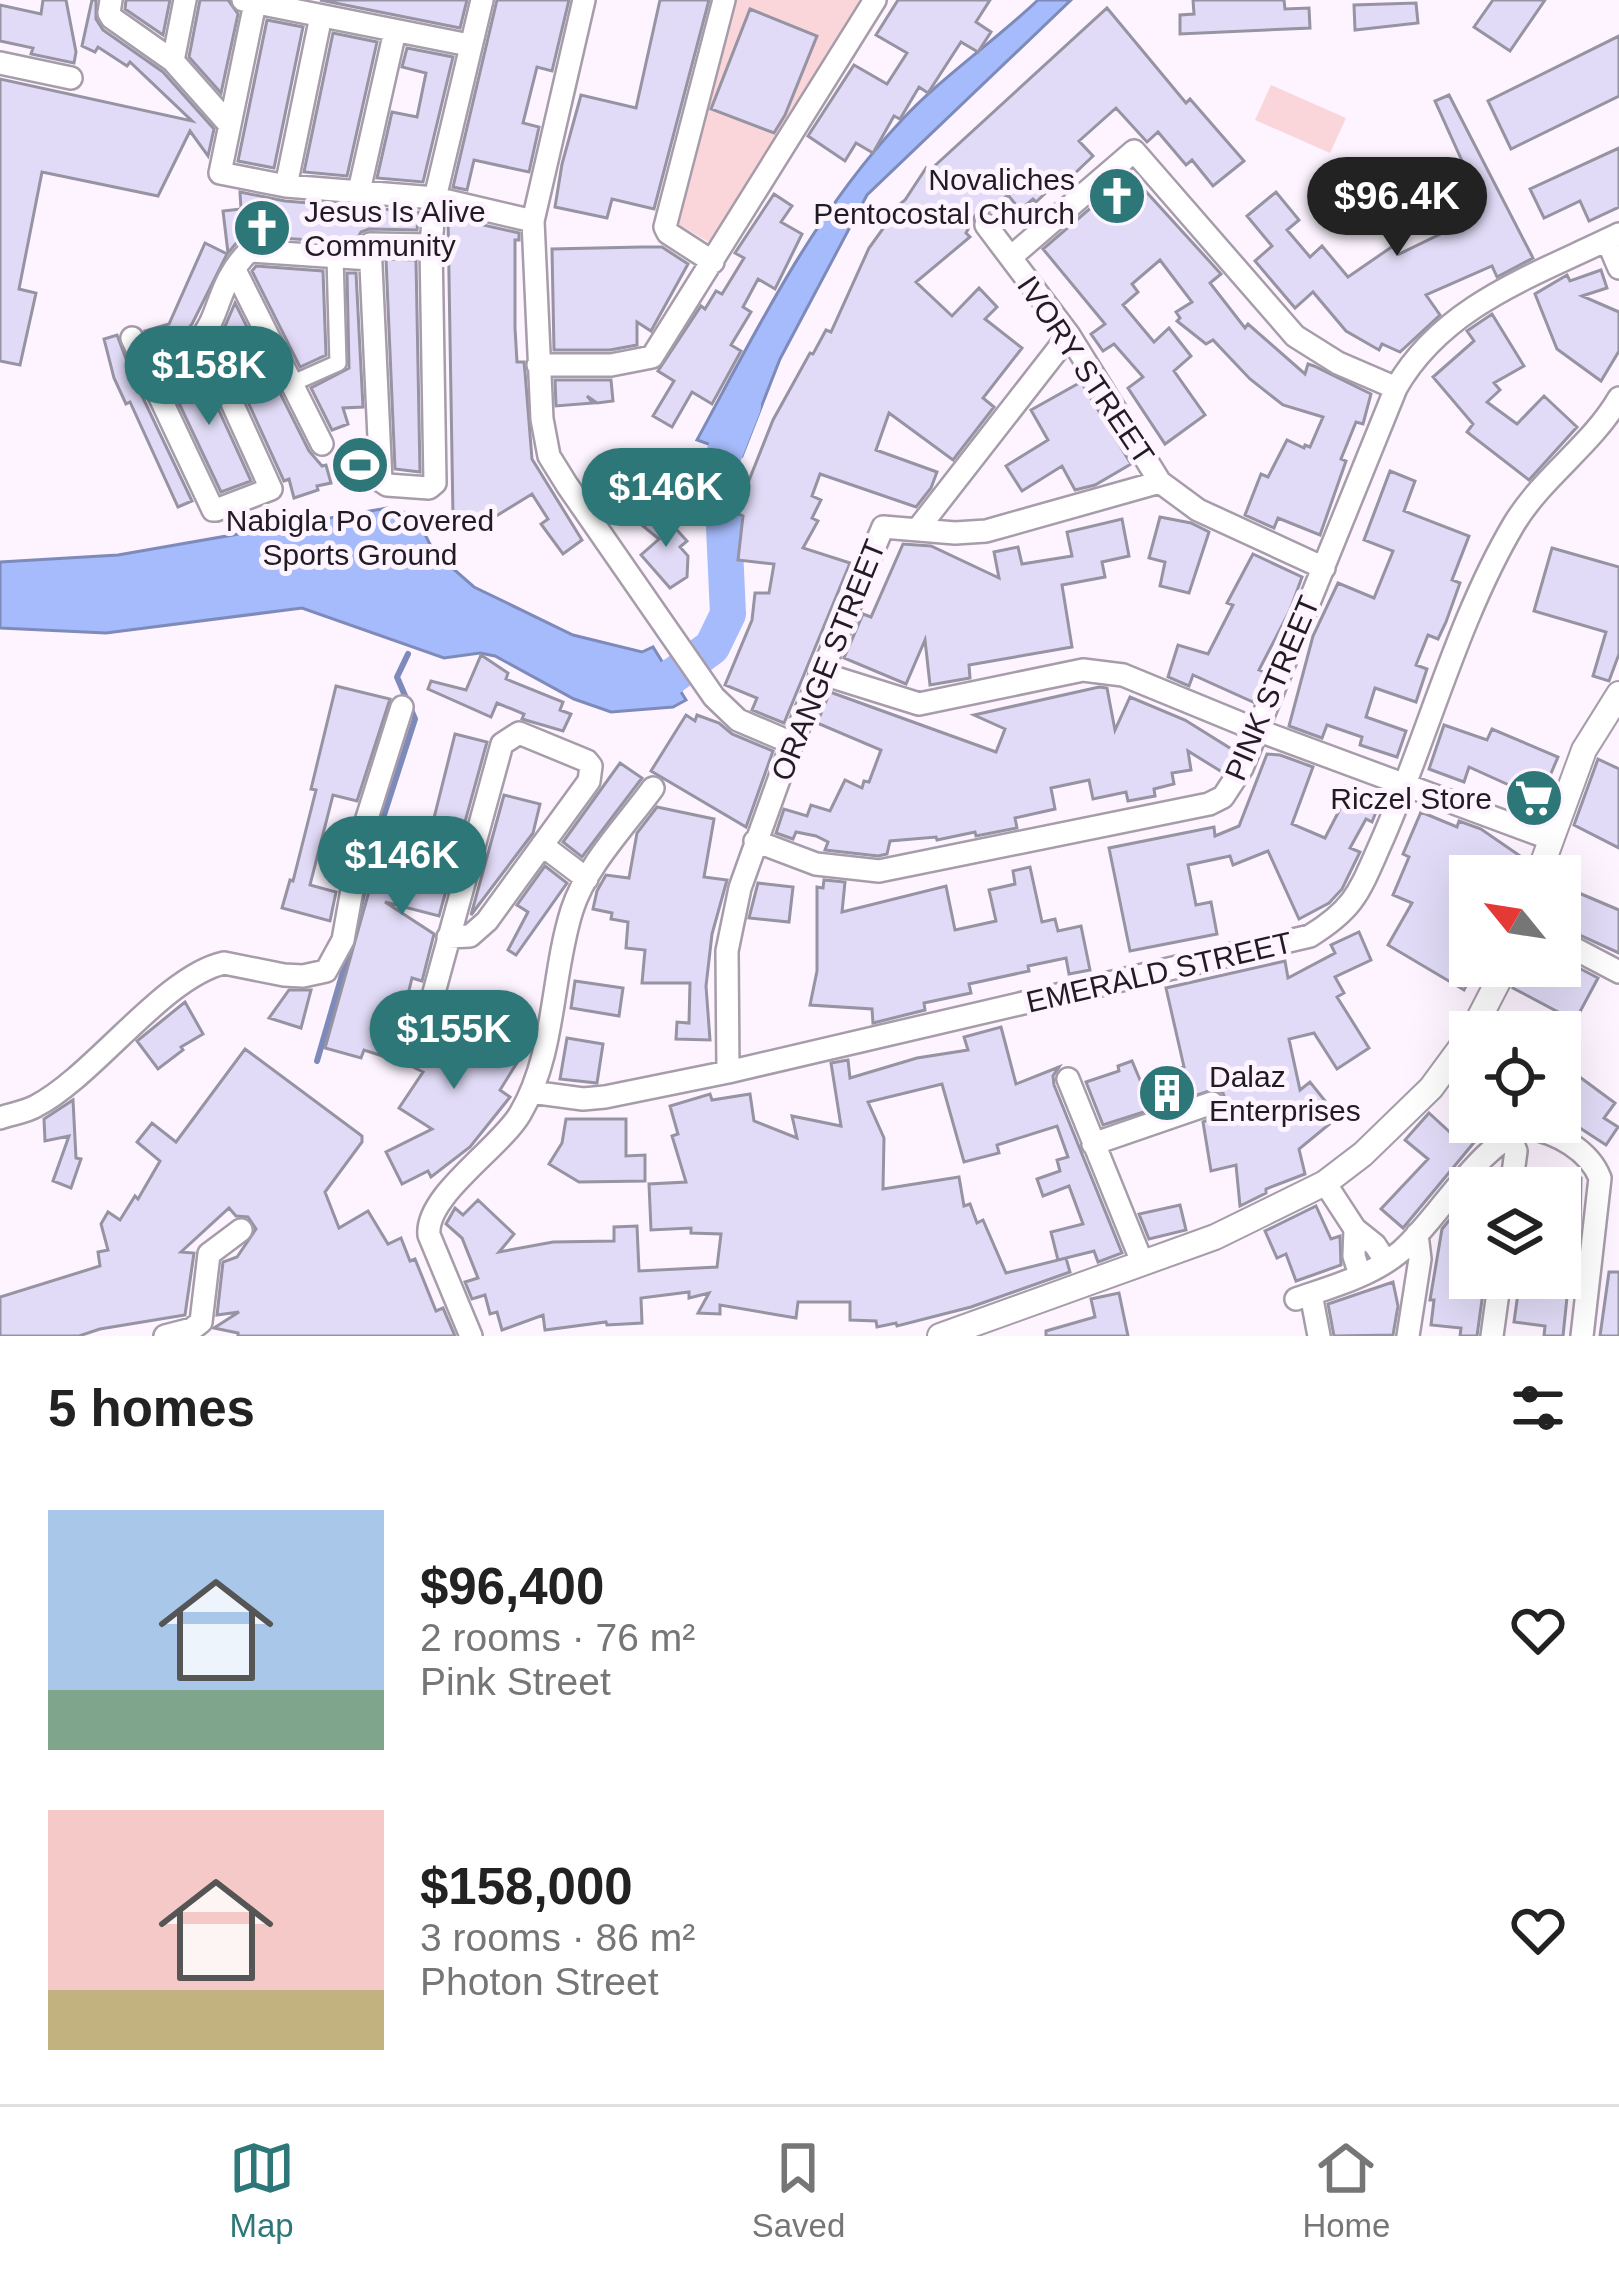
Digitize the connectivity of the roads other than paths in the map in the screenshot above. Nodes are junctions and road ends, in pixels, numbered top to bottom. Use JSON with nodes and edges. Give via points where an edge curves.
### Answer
{"nodes":[{"id":1,"x":111,"y":0,"type":"edge"},
{"id":2,"x":185,"y":0,"type":"edge"},
{"id":3,"x":482,"y":0,"type":"edge"},
{"id":4,"x":584,"y":0,"type":"edge"},
{"id":5,"x":724,"y":0,"type":"edge"},
{"id":6,"x":875,"y":0,"type":"edge"},
{"id":7,"x":249,"y":1,"type":"edge"},
{"id":8,"x":321,"y":16,"type":"junction"},
{"id":9,"x":395,"y":31,"type":"junction"},
{"id":10,"x":469,"y":45,"type":"junction"},
{"id":11,"x":173,"y":62,"type":"junction"},
{"id":12,"x":0,"y":64,"type":"edge"},
{"id":13,"x":71,"y":78,"type":"dead end"},
{"id":14,"x":228,"y":123,"type":"junction"},
{"id":15,"x":286,"y":186,"type":"junction"},
{"id":16,"x":359,"y":190,"type":"junction"},
{"id":17,"x":435,"y":197,"type":"junction"},
{"id":18,"x":533,"y":220,"type":"junction"},
{"id":19,"x":986,"y":226,"type":"dead end"},
{"id":20,"x":1613,"y":237,"type":"edge"},
{"id":21,"x":431,"y":245,"type":"junction"},
{"id":22,"x":370,"y":251,"type":"junction"},
{"id":23,"x":335,"y":257,"type":"junction"},
{"id":24,"x":1010,"y":257,"type":"junction"},
{"id":25,"x":713,"y":262,"type":"junction"},
{"id":26,"x":1619,"y":268,"type":"edge"},
{"id":27,"x":235,"y":270,"type":"junction"},
{"id":28,"x":1069,"y":335,"type":"junction"},
{"id":29,"x":132,"y":338,"type":"dead end"},
{"id":30,"x":203,"y":339,"type":"junction"},
{"id":31,"x":538,"y":365,"type":"junction"},
{"id":32,"x":146,"y":370,"type":"junction"},
{"id":33,"x":293,"y":383,"type":"junction"},
{"id":34,"x":1396,"y":388,"type":"junction"},
{"id":35,"x":1619,"y":398,"type":"edge"},
{"id":36,"x":322,"y":445,"type":"dead end"},
{"id":37,"x":1160,"y":482,"type":"junction"},
{"id":38,"x":916,"y":530,"type":"junction"},
{"id":39,"x":1324,"y":568,"type":"junction"},
{"id":40,"x":820,"y":673,"type":"junction"},
{"id":41,"x":1619,"y":694,"type":"edge"},
{"id":42,"x":402,"y":707,"type":"dead end"},
{"id":43,"x":1257,"y":730,"type":"junction"},
{"id":44,"x":792,"y":743,"type":"junction"},
{"id":45,"x":1407,"y":785,"type":"junction"},
{"id":46,"x":652,"y":788,"type":"dead end"},
{"id":47,"x":1551,"y":838,"type":"junction"},
{"id":48,"x":755,"y":841,"type":"junction"},
{"id":49,"x":542,"y":845,"type":"junction"},
{"id":50,"x":1545,"y":855,"type":"edge"},
{"id":51,"x":587,"y":879,"type":"junction"},
{"id":52,"x":448,"y":937,"type":"junction"},
{"id":53,"x":1581,"y":951,"type":"edge"},
{"id":54,"x":1619,"y":972,"type":"edge"},
{"id":55,"x":427,"y":1018,"type":"dead end"},
{"id":56,"x":1449,"y":1064,"type":"edge"},
{"id":57,"x":728,"y":1072,"type":"junction"},
{"id":58,"x":1068,"y":1079,"type":"dead end"},
{"id":59,"x":531,"y":1092,"type":"junction"},
{"id":60,"x":1212,"y":1103,"type":"dead end"},
{"id":61,"x":0,"y":1118,"type":"edge"},
{"id":62,"x":1504,"y":1143,"type":"edge"},
{"id":63,"x":1566,"y":1143,"type":"edge"},
{"id":64,"x":1093,"y":1144,"type":"junction"},
{"id":65,"x":1325,"y":1183,"type":"junction"},
{"id":66,"x":1354,"y":1229,"type":"junction"},
{"id":67,"x":241,"y":1230,"type":"dead end"},
{"id":68,"x":1417,"y":1234,"type":"junction"},
{"id":69,"x":1142,"y":1262,"type":"junction"},
{"id":70,"x":1386,"y":1262,"type":"junction"},
{"id":71,"x":1360,"y":1276,"type":"junction"},
{"id":72,"x":1497,"y":1299,"type":"edge"},
{"id":73,"x":165,"y":1336,"type":"edge"},
{"id":74,"x":471,"y":1336,"type":"edge"},
{"id":75,"x":940,"y":1336,"type":"edge"},
{"id":76,"x":1318,"y":1336,"type":"edge"},
{"id":77,"x":1408,"y":1336,"type":"edge"},
{"id":78,"x":1492,"y":1336,"type":"edge"},
{"id":79,"x":1582,"y":1336,"type":"edge"}],
"edges":[{"from":1,"to":11,"type":"street","via":[[112,18]]},
{"from":2,"to":11,"type":"street"},
{"from":3,"to":10,"type":"street"},
{"from":4,"to":18,"type":"street"},
{"from":5,"to":25,"type":"street","via":[[665,227]]},
{"from":6,"to":25,"type":"street"},
{"from":7,"to":8,"type":"street"},
{"from":7,"to":14,"type":"street"},
{"from":8,"to":9,"type":"street"},
{"from":8,"to":15,"type":"street"},
{"from":9,"to":10,"type":"street"},
{"from":9,"to":16,"type":"street"},
{"from":10,"to":17,"type":"street"},
{"from":11,"to":14,"type":"street"},
{"from":12,"to":13,"type":"street"},
{"from":14,"to":15,"type":"street","via":[[220,172]]},
{"from":15,"to":16,"type":"street"},
{"from":16,"to":17,"type":"street"},
{"from":17,"to":18,"type":"street"},
{"from":17,"to":21,"type":"street"},
{"from":18,"to":31,"type":"street"},
{"from":19,"to":24,"type":"street","name":"IVORY STREET"},
{"from":20,"to":26,"type":"street"},
{"from":20,"to":34,"type":"street","name":"PINK STREET","via":[[1450,323]]},
{"from":21,"to":22,"type":"street"},
{"from":21,"to":22,"type":"street","via":[[429,488],[381,481]]},
{"from":22,"to":23,"type":"street"},
{"from":23,"to":27,"type":"street","via":[[249,251]]},
{"from":23,"to":33,"type":"street","via":[[338,363]]},
{"from":24,"to":28,"type":"street","name":"IVORY STREET"},
{"from":24,"to":34,"type":"street","via":[[1135,151],[1295,336]]},
{"from":25,"to":31,"type":"street","via":[[652,357]]},
{"from":27,"to":30,"type":"street"},
{"from":27,"to":33,"type":"street"},
{"from":28,"to":37,"type":"street","name":"IVORY STREET"},
{"from":28,"to":38,"type":"street"},
{"from":29,"to":32,"type":"street"},
{"from":30,"to":32,"type":"street"},
{"from":30,"to":32,"type":"street","via":[[271,489],[213,510]]},
{"from":31,"to":44,"type":"street","via":[[549,456],[724,709]]},
{"from":33,"to":36,"type":"street"},
{"from":34,"to":39,"type":"street","name":"PINK STREET"},
{"from":35,"to":45,"type":"street","name":"EMERALD STREET","via":[[1514,524]]},
{"from":37,"to":38,"type":"street","name":"ORANGE STREET","via":[[986,531]]},
{"from":37,"to":39,"type":"street","name":"IVORY STREET","via":[[1198,510]]},
{"from":38,"to":40,"type":"street","name":"ORANGE STREET","via":[[883,527]]},
{"from":39,"to":43,"type":"street","name":"PINK STREET"},
{"from":40,"to":43,"type":"street","via":[[919,704],[1096,669]]},
{"from":40,"to":44,"type":"street","name":"ORANGE STREET"},
{"from":41,"to":47,"type":"street","via":[[1589,739]]},
{"from":42,"to":61,"type":"street","via":[[362,834],[343,940],[326,971],[212,966],[36,1106]]},
{"from":43,"to":45,"type":"street"},
{"from":43,"to":48,"type":"street","name":"PINK STREET","via":[[1232,786],[1209,804],[879,871],[816,865]]},
{"from":44,"to":48,"type":"street","name":"ORANGE STREET"},
{"from":45,"to":47,"type":"street"},
{"from":45,"to":57,"type":"street","name":"EMERALD STREET","via":[[1355,900],[1310,936]]},
{"from":46,"to":51,"type":"street"},
{"from":47,"to":50,"type":"street"},
{"from":48,"to":57,"type":"street","name":"ORANGE STREET","via":[[728,951]]},
{"from":49,"to":51,"type":"street"},
{"from":49,"to":52,"type":"street","via":[[478,930]]},
{"from":49,"to":52,"type":"street","via":[[589,781],[591,766],[519,733],[502,744]]},
{"from":51,"to":59,"type":"street","via":[[569,922]]},
{"from":52,"to":55,"type":"street"},
{"from":53,"to":54,"type":"street"},
{"from":56,"to":65,"type":"street"},
{"from":57,"to":59,"type":"street","name":"EMERALD STREET","via":[[584,1099]]},
{"from":58,"to":64,"type":"street"},
{"from":59,"to":74,"type":"street","via":[[505,1136],[429,1219]]},
{"from":60,"to":64,"type":"street"},
{"from":62,"to":68,"type":"street"},
{"from":63,"to":79,"type":"street","via":[[1600,1178]]},
{"from":64,"to":69,"type":"street"},
{"from":65,"to":66,"type":"street"},
{"from":65,"to":69,"type":"street","via":[[1252,1222]]},
{"from":66,"to":70,"type":"street"},
{"from":66,"to":71,"type":"street"},
{"from":67,"to":73,"type":"street","via":[[208,1254],[202,1322]]},
{"from":68,"to":70,"type":"street"},
{"from":68,"to":77,"type":"street"},
{"from":69,"to":75,"type":"street"},
{"from":70,"to":71,"type":"street"},
{"from":71,"to":76,"type":"street","via":[[1304,1297]]},
{"from":72,"to":78,"type":"street"}]}
